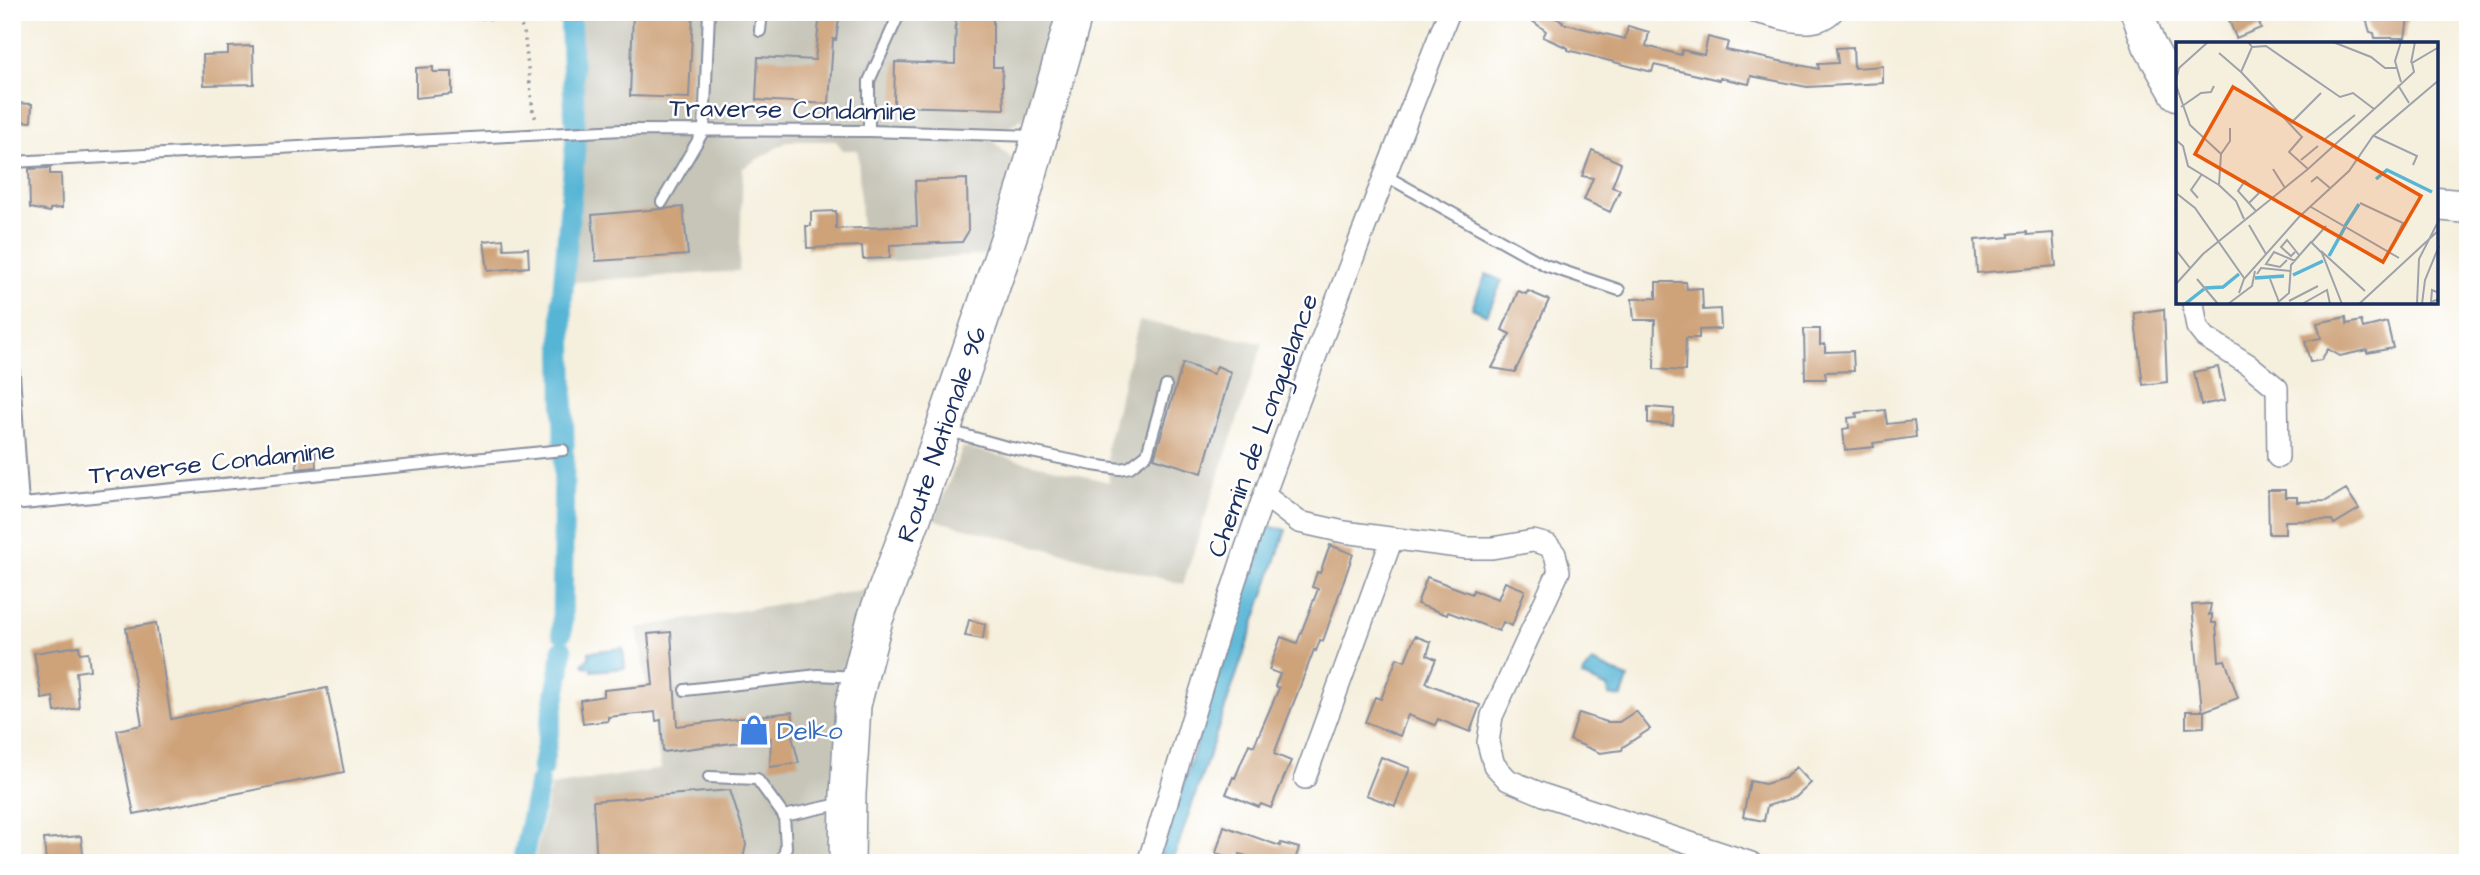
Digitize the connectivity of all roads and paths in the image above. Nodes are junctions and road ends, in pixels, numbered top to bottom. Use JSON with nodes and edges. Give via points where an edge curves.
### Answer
{"nodes":[{"id":1,"x":349,"y":12,"type":"edge"},
{"id":2,"x":709,"y":12,"type":"edge"},
{"id":3,"x":762,"y":12,"type":"edge"},
{"id":4,"x":900,"y":12,"type":"edge"},
{"id":5,"x":1075,"y":12,"type":"edge"},
{"id":6,"x":1448,"y":12,"type":"edge"},
{"id":7,"x":1755,"y":12,"type":"edge"},
{"id":8,"x":1832,"y":12,"type":"edge"},
{"id":9,"x":2137,"y":12,"type":"edge"},
{"id":10,"x":760,"y":32,"type":"dead end"},
{"id":11,"x":2176,"y":92,"type":"edge"},
{"id":12,"x":704,"y":131,"type":"junction"},
{"id":13,"x":869,"y":131,"type":"junction"},
{"id":14,"x":547,"y":134,"type":"junction"},
{"id":15,"x":1040,"y":136,"type":"junction"},
{"id":16,"x":12,"y":162,"type":"edge"},
{"id":17,"x":1385,"y":176,"type":"junction"},
{"id":18,"x":662,"y":202,"type":"dead end"},
{"id":19,"x":2438,"y":204,"type":"edge"},
{"id":20,"x":2468,"y":207,"type":"edge"},
{"id":21,"x":1619,"y":290,"type":"dead end"},
{"id":22,"x":2193,"y":304,"type":"edge"},
{"id":23,"x":12,"y":346,"type":"edge"},
{"id":24,"x":1166,"y":386,"type":"dead end"},
{"id":25,"x":943,"y":429,"type":"junction"},
{"id":26,"x":563,"y":450,"type":"dead end"},
{"id":27,"x":2278,"y":457,"type":"dead end"},
{"id":28,"x":1264,"y":495,"type":"junction"},
{"id":29,"x":1392,"y":539,"type":"junction"},
{"id":30,"x":861,"y":677,"type":"junction"},
{"id":31,"x":685,"y":690,"type":"dead end"},
{"id":32,"x":709,"y":777,"type":"dead end"},
{"id":33,"x":1305,"y":778,"type":"dead end"},
{"id":34,"x":848,"y":802,"type":"junction"},
{"id":35,"x":784,"y":816,"type":"junction"},
{"id":36,"x":782,"y":863,"type":"edge"},
{"id":37,"x":847,"y":863,"type":"edge"},
{"id":38,"x":1148,"y":863,"type":"edge"},
{"id":39,"x":1751,"y":863,"type":"edge"}],
"edges":[{"from":1,"to":14,"type":"path","via":[[519,23],[524,31],[533,112]]},
{"from":2,"to":12,"type":"lane"},
{"from":3,"to":10,"type":"lane"},
{"from":4,"to":13,"type":"lane","via":[[869,81]]},
{"from":5,"to":15,"type":"main road","name":"Route Nationale 96"},
{"from":6,"to":17,"type":"street","name":"Chemin de Longuelance"},
{"from":7,"to":8,"type":"street","via":[[1808,23],[1824,20]]},
{"from":9,"to":11,"type":"street","via":[[2149,45]]},
{"from":12,"to":13,"type":"lane","name":"Traverse Condamine"},
{"from":12,"to":14,"type":"lane","name":"Traverse Condamine"},
{"from":12,"to":18,"type":"lane"},
{"from":13,"to":15,"type":"lane","name":"Traverse Condamine"},
{"from":14,"to":16,"type":"lane","name":"Traverse Condamine"},
{"from":15,"to":25,"type":"main road","name":"Route Nationale 96"},
{"from":17,"to":21,"type":"lane","via":[[1545,265]]},
{"from":17,"to":28,"type":"street","name":"Chemin de Longuelance"},
{"from":19,"to":20,"type":"street"},
{"from":22,"to":27,"type":"street","via":[[2197,327],[2205,337],[2277,388]]},
{"from":23,"to":26,"type":"lane","name":"Traverse Condamine","via":[[23,504]]},
{"from":24,"to":25,"type":"lane","via":[[1147,454],[1120,469]]},
{"from":25,"to":30,"type":"main road","name":"Route Nationale 96","via":[[875,619]]},
{"from":28,"to":29,"type":"street","via":[[1299,522]]},
{"from":28,"to":38,"type":"street","name":"Chemin de Longuelance"},
{"from":29,"to":33,"type":"street"},
{"from":29,"to":39,"type":"street","via":[[1466,548],[1533,541],[1548,545],[1555,554],[1559,571],[1492,716],[1488,743],[1494,765],[1508,780],[1699,850]]},
{"from":30,"to":31,"type":"lane","via":[[818,675]]},
{"from":30,"to":34,"type":"main road","name":"Route Nationale 96","via":[[853,705]]},
{"from":32,"to":35,"type":"lane","via":[[757,779]]},
{"from":34,"to":35,"type":"lane"},
{"from":34,"to":37,"type":"main road","name":"Route Nationale 96"},
{"from":35,"to":36,"type":"lane"}]}
